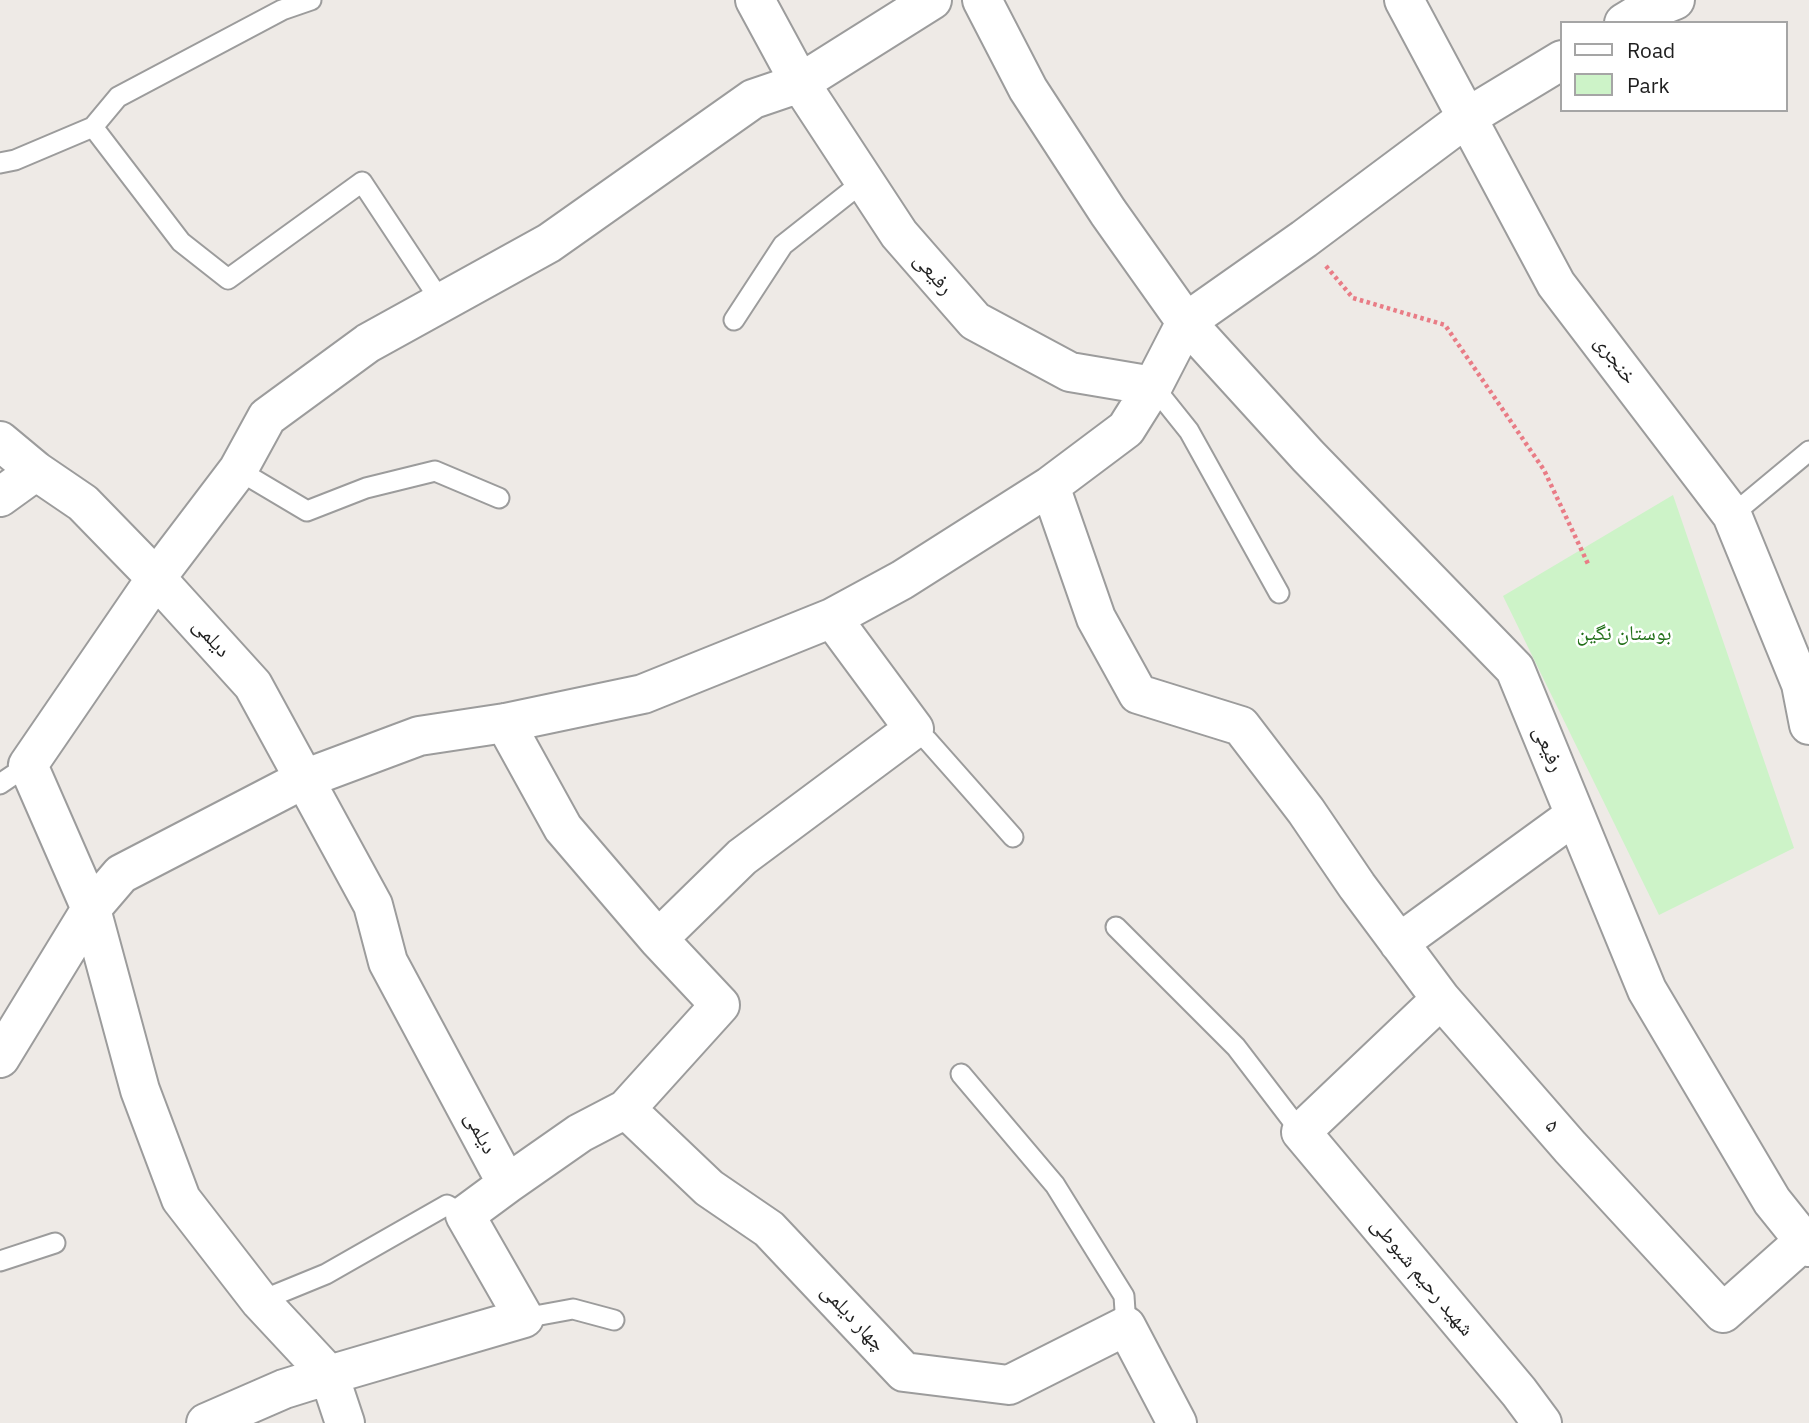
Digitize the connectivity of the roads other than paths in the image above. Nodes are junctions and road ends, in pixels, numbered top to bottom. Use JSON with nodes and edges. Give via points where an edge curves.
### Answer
{"nodes":[{"id":1,"x":311,"y":0,"type":"edge"},
{"id":2,"x":755,"y":0,"type":"edge"},
{"id":3,"x":932,"y":0,"type":"edge"},
{"id":4,"x":982,"y":0,"type":"edge"},
{"id":5,"x":1404,"y":0,"type":"edge"},
{"id":6,"x":1675,"y":0,"type":"edge"},
{"id":7,"x":1627,"y":21,"type":"edge"},
{"id":8,"x":1560,"y":61,"type":"edge"},
{"id":9,"x":800,"y":83,"type":"junction"},
{"id":10,"x":1466,"y":118,"type":"junction"},
{"id":11,"x":93,"y":127,"type":"junction"},
{"id":12,"x":0,"y":163,"type":"edge"},
{"id":13,"x":864,"y":181,"type":"junction"},
{"id":14,"x":442,"y":303,"type":"junction"},
{"id":15,"x":734,"y":320,"type":"dead end"},
{"id":16,"x":1186,"y":322,"type":"junction"},
{"id":17,"x":1153,"y":386,"type":"junction"},
{"id":18,"x":0,"y":441,"type":"edge"},
{"id":19,"x":1809,"y":451,"type":"edge"},
{"id":20,"x":238,"y":470,"type":"junction"},
{"id":21,"x":36,"y":471,"type":"junction"},
{"id":22,"x":1050,"y":486,"type":"junction"},
{"id":23,"x":0,"y":497,"type":"edge"},
{"id":24,"x":499,"y":498,"type":"dead end"},
{"id":25,"x":1732,"y":515,"type":"junction"},
{"id":26,"x":156,"y":579,"type":"junction"},
{"id":27,"x":1279,"y":593,"type":"dead end"},
{"id":28,"x":832,"y":618,"type":"junction"},
{"id":29,"x":505,"y":723,"type":"junction"},
{"id":30,"x":1809,"y":725,"type":"edge"},
{"id":31,"x":914,"y":729,"type":"junction"},
{"id":32,"x":14,"y":775,"type":"edge"},
{"id":33,"x":304,"y":779,"type":"junction"},
{"id":34,"x":1575,"y":815,"type":"junction"},
{"id":35,"x":1013,"y":837,"type":"dead end"},
{"id":36,"x":91,"y":909,"type":"junction"},
{"id":37,"x":1116,"y":927,"type":"dead end"},
{"id":38,"x":659,"y":939,"type":"junction"},
{"id":39,"x":1399,"y":943,"type":"junction"},
{"id":40,"x":1441,"y":999,"type":"junction"},
{"id":41,"x":0,"y":1058,"type":"edge"},
{"id":42,"x":961,"y":1074,"type":"dead end"},
{"id":43,"x":626,"y":1109,"type":"junction"},
{"id":44,"x":1301,"y":1132,"type":"junction"},
{"id":45,"x":507,"y":1184,"type":"junction"},
{"id":46,"x":465,"y":1215,"type":"junction"},
{"id":47,"x":55,"y":1243,"type":"dead end"},
{"id":48,"x":1806,"y":1244,"type":"edge"},
{"id":49,"x":0,"y":1261,"type":"edge"},
{"id":50,"x":260,"y":1301,"type":"junction"},
{"id":51,"x":524,"y":1318,"type":"junction"},
{"id":52,"x":614,"y":1320,"type":"dead end"},
{"id":53,"x":1126,"y":1326,"type":"junction"},
{"id":54,"x":329,"y":1375,"type":"junction"},
{"id":55,"x":206,"y":1423,"type":"edge"},
{"id":56,"x":345,"y":1423,"type":"edge"},
{"id":57,"x":1177,"y":1423,"type":"edge"},
{"id":58,"x":1542,"y":1423,"type":"edge"}],
"edges":[{"from":1,"to":11,"type":"lane","via":[[282,10],[118,97]]},
{"from":2,"to":9,"type":"street","name":"رفیعی"},
{"from":3,"to":9,"type":"street"},
{"from":4,"to":16,"type":"street","name":"رفیعی","via":[[1028,89]]},
{"from":5,"to":10,"type":"street","name":"خنجری"},
{"from":6,"to":7,"type":"street"},
{"from":8,"to":10,"type":"street"},
{"from":9,"to":13,"type":"street","name":"رفیعی"},
{"from":9,"to":14,"type":"street","via":[[753,99],[550,243]]},
{"from":10,"to":16,"type":"street"},
{"from":10,"to":25,"type":"street","name":"خنجری","via":[[1556,284]]},
{"from":11,"to":12,"type":"lane"},
{"from":11,"to":14,"type":"lane","via":[[181,242],[228,279],[362,182]]},
{"from":13,"to":15,"type":"lane","via":[[783,245]]},
{"from":13,"to":17,"type":"street","name":"رفیعی","via":[[899,234],[975,321],[1070,372]]},
{"from":14,"to":20,"type":"street","via":[[368,343],[267,417]]},
{"from":16,"to":17,"type":"street"},
{"from":16,"to":34,"type":"street","name":"رفیعی","via":[[1308,456],[1515,668]]},
{"from":17,"to":22,"type":"street","via":[[1126,429]]},
{"from":17,"to":27,"type":"lane","via":[[1189,431]]},
{"from":18,"to":21,"type":"street","name":"دیلمی"},
{"from":19,"to":25,"type":"lane"},
{"from":20,"to":24,"type":"lane","via":[[307,511],[366,488],[435,471]]},
{"from":20,"to":26,"type":"street"},
{"from":21,"to":23,"type":"street"},
{"from":21,"to":26,"type":"street","name":"دیلمی","via":[[83,503]]},
{"from":22,"to":28,"type":"street","via":[[902,580]]},
{"from":22,"to":39,"type":"street","via":[[1096,618],[1138,694],[1241,726]]},
{"from":25,"to":30,"type":"street","name":"خنجری","via":[[1801,684]]},
{"from":26,"to":32,"type":"street"},
{"from":26,"to":33,"type":"street","name":"دیلمی","via":[[253,685]]},
{"from":28,"to":29,"type":"street","via":[[643,694]]},
{"from":28,"to":31,"type":"street"},
{"from":29,"to":33,"type":"street","via":[[419,736]]},
{"from":29,"to":38,"type":"street","via":[[563,828]]},
{"from":31,"to":35,"type":"lane"},
{"from":31,"to":38,"type":"street","via":[[743,857]]},
{"from":32,"to":36,"type":"street"},
{"from":33,"to":36,"type":"street","via":[[121,874]]},
{"from":33,"to":45,"type":"street","name":"دیلمی","via":[[373,905],[388,962]]},
{"from":34,"to":39,"type":"street"},
{"from":34,"to":48,"type":"street","name":"رفیعی","via":[[1647,990],[1773,1200]]},
{"from":36,"to":41,"type":"street"},
{"from":36,"to":50,"type":"street","via":[[140,1090],[181,1199]]},
{"from":37,"to":44,"type":"lane","via":[[1236,1048]]},
{"from":38,"to":43,"type":"street","via":[[720,1005]]},
{"from":39,"to":40,"type":"street"},
{"from":40,"to":44,"type":"street"},
{"from":40,"to":48,"type":"street","name":"۵","via":[[1723,1313]]},
{"from":42,"to":53,"type":"lane","via":[[1055,1185],[1124,1296]]},
{"from":43,"to":45,"type":"street","via":[[580,1133]]},
{"from":43,"to":53,"type":"street","name":"چهار دیلمی","via":[[709,1188],[769,1229],[904,1371],[1009,1385]]},
{"from":44,"to":58,"type":"street","name":"شهید رحیم شبوطی"},
{"from":45,"to":46,"type":"street"},
{"from":46,"to":50,"type":"lane","via":[[447,1205],[327,1274]]},
{"from":46,"to":51,"type":"street"},
{"from":47,"to":49,"type":"lane"},
{"from":50,"to":54,"type":"street"},
{"from":51,"to":52,"type":"lane","via":[[573,1309]]},
{"from":51,"to":54,"type":"street"},
{"from":53,"to":57,"type":"street"},
{"from":54,"to":55,"type":"street"},
{"from":54,"to":56,"type":"street"}]}
